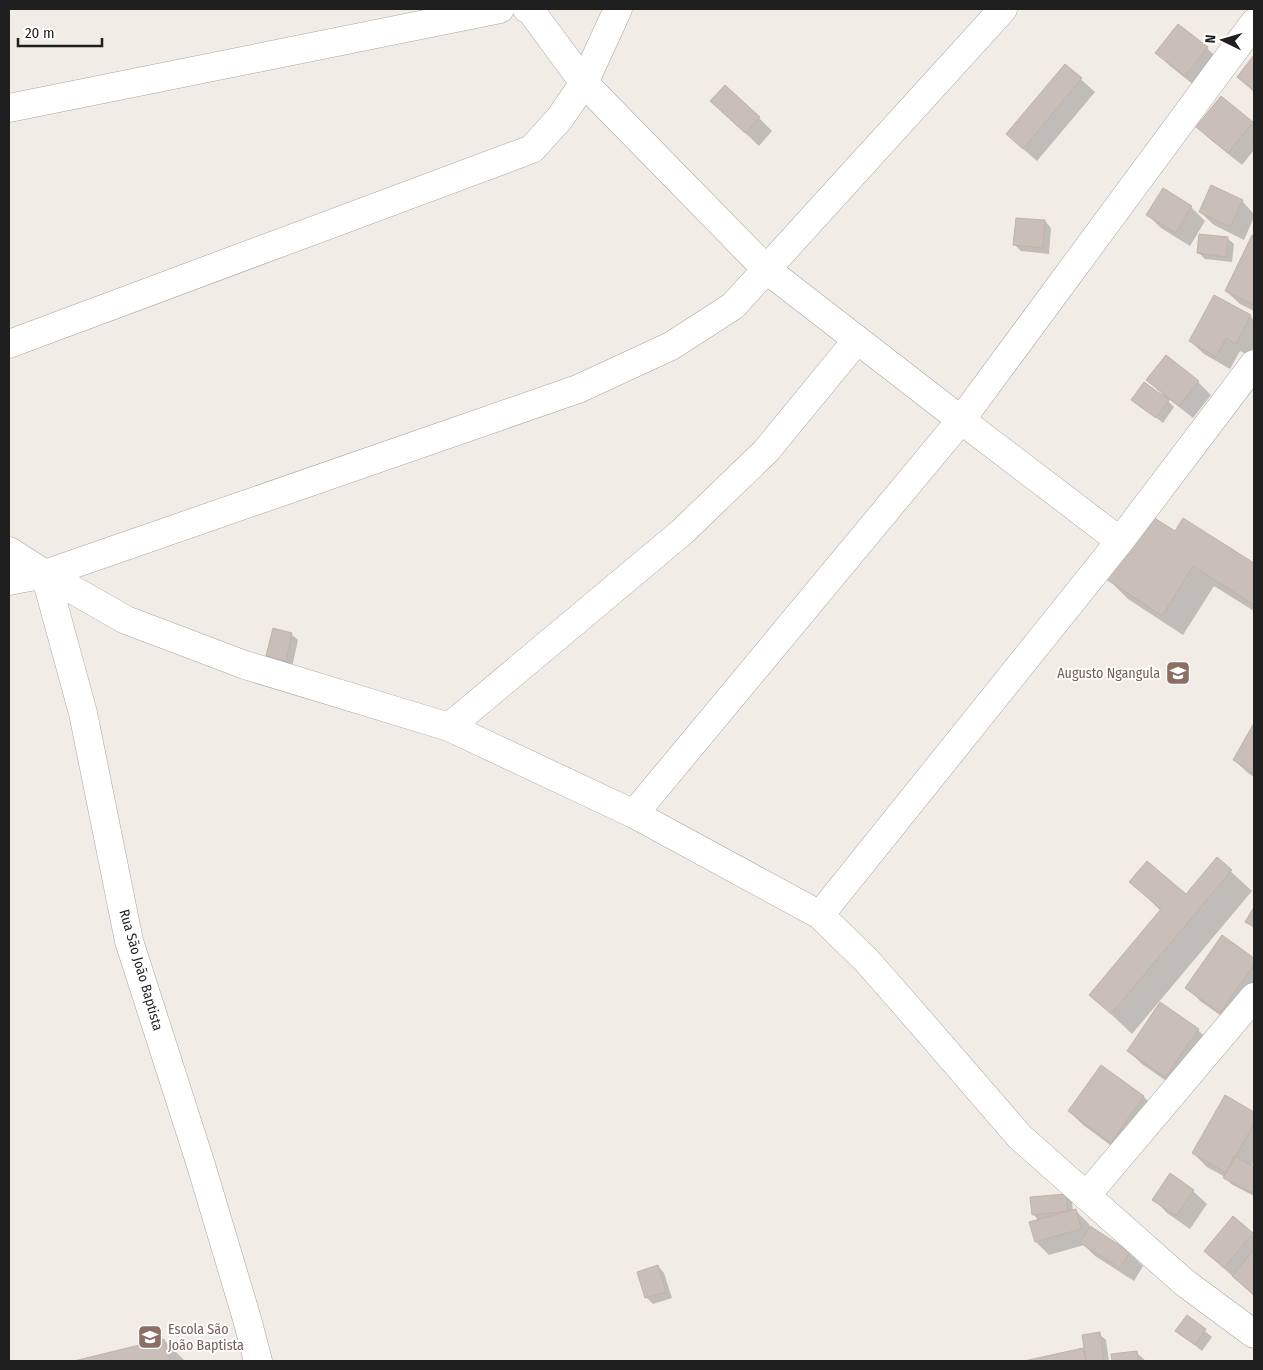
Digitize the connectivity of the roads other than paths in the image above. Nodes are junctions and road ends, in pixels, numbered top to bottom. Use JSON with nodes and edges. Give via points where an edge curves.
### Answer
{"nodes":[{"id":1,"x":500,"y":9,"type":"edge"},
{"id":2,"x":527,"y":9,"type":"edge"},
{"id":3,"x":618,"y":9,"type":"edge"},
{"id":4,"x":1003,"y":9,"type":"edge"},
{"id":5,"x":1254,"y":23,"type":"edge"},
{"id":6,"x":584,"y":83,"type":"junction"},
{"id":7,"x":9,"y":108,"type":"edge"},
{"id":8,"x":767,"y":270,"type":"junction"},
{"id":9,"x":857,"y":340,"type":"junction"},
{"id":10,"x":9,"y":344,"type":"edge"},
{"id":11,"x":1254,"y":364,"type":"edge"},
{"id":12,"x":961,"y":420,"type":"junction"},
{"id":13,"x":1120,"y":541,"type":"junction"},
{"id":14,"x":9,"y":551,"type":"edge"},
{"id":15,"x":45,"y":574,"type":"junction"},
{"id":16,"x":9,"y":581,"type":"edge"},
{"id":17,"x":449,"y":727,"type":"junction"},
{"id":18,"x":634,"y":814,"type":"junction"},
{"id":19,"x":820,"y":915,"type":"junction"},
{"id":20,"x":1254,"y":997,"type":"edge"},
{"id":21,"x":1086,"y":1196,"type":"junction"},
{"id":22,"x":1254,"y":1334,"type":"edge"},
{"id":23,"x":258,"y":1361,"type":"edge"}],
"edges":[{"from":1,"to":7,"type":"street"},
{"from":2,"to":6,"type":"street"},
{"from":3,"to":6,"type":"street"},
{"from":4,"to":8,"type":"street"},
{"from":5,"to":12,"type":"street"},
{"from":6,"to":8,"type":"street"},
{"from":6,"to":10,"type":"street","via":[[560,118],[532,149]]},
{"from":8,"to":9,"type":"street"},
{"from":8,"to":15,"type":"street","via":[[733,306],[671,346],[578,389]]},
{"from":9,"to":12,"type":"street"},
{"from":9,"to":17,"type":"street","via":[[766,451],[682,532]]},
{"from":11,"to":13,"type":"street"},
{"from":12,"to":13,"type":"street"},
{"from":12,"to":18,"type":"street"},
{"from":13,"to":19,"type":"street"},
{"from":14,"to":15,"type":"street"},
{"from":15,"to":16,"type":"street"},
{"from":15,"to":17,"type":"street","via":[[126,620],[245,665]]},
{"from":15,"to":23,"type":"street","name":"Rua São João Baptista","via":[[83,713],[129,940]]},
{"from":17,"to":18,"type":"street"},
{"from":18,"to":19,"type":"street"},
{"from":19,"to":21,"type":"street","via":[[904,1002],[1020,1137]]},
{"from":20,"to":21,"type":"street"},
{"from":21,"to":22,"type":"street","via":[[1185,1283]]}]}
